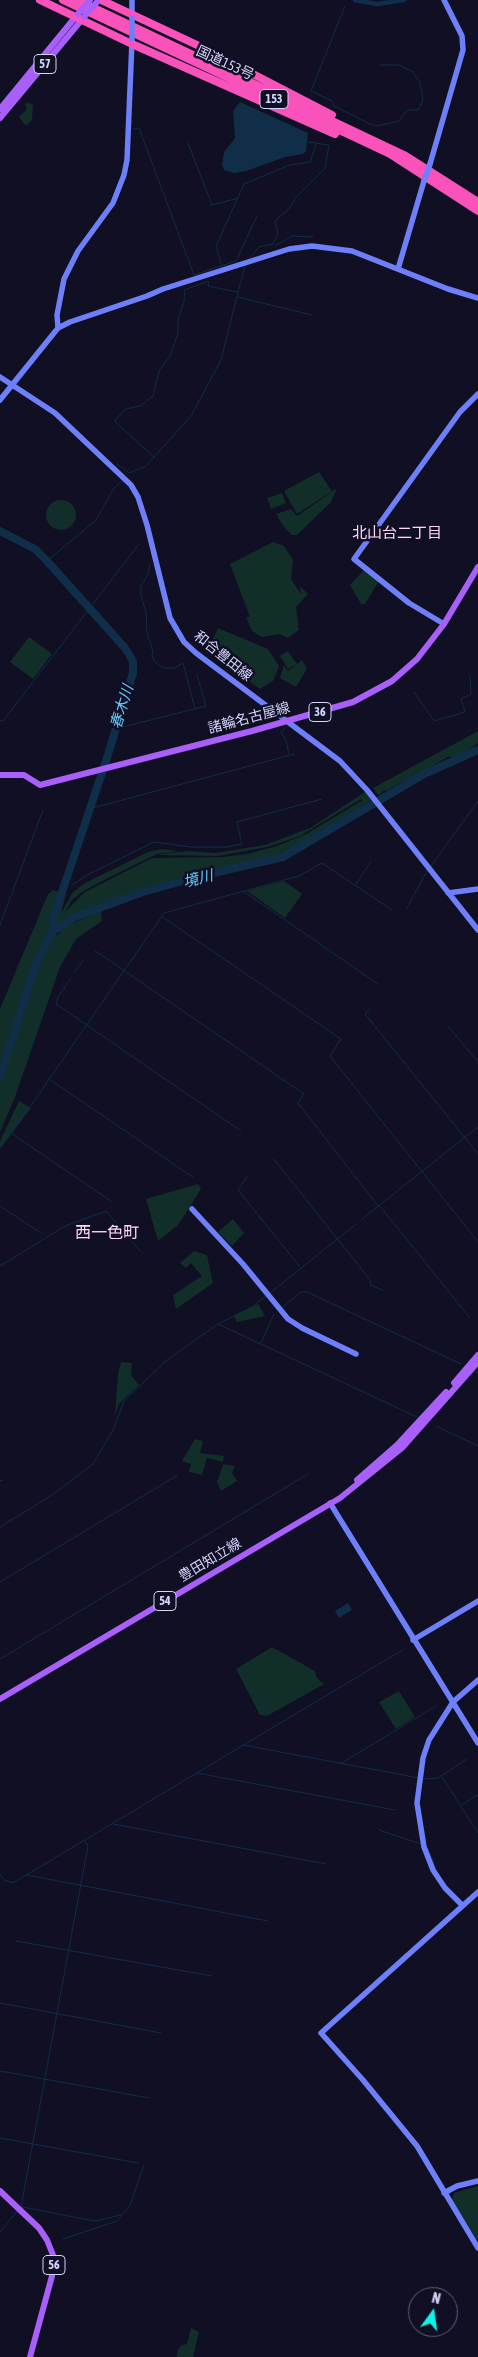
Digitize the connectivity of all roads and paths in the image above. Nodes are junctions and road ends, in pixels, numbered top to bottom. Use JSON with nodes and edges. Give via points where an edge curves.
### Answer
{"nodes":[{"id":1,"x":40,"y":0,"type":"edge"},
{"id":2,"x":63,"y":0,"type":"edge"},
{"id":3,"x":77,"y":0,"type":"edge"},
{"id":4,"x":96,"y":0,"type":"edge"},
{"id":5,"x":132,"y":0,"type":"edge"},
{"id":6,"x":444,"y":0,"type":"edge"},
{"id":7,"x":80,"y":17,"type":"junction"},
{"id":8,"x":132,"y":17,"type":"junction"},
{"id":9,"x":132,"y":42,"type":"junction"},
{"id":10,"x":16,"y":94,"type":"junction"},
{"id":11,"x":2,"y":107,"type":"edge"},
{"id":12,"x":0,"y":118,"type":"edge"},
{"id":13,"x":0,"y":125,"type":"edge"},
{"id":14,"x":404,"y":155,"type":"junction"},
{"id":15,"x":392,"y":157,"type":"junction"},
{"id":16,"x":478,"y":202,"type":"edge"},
{"id":17,"x":478,"y":211,"type":"edge"},
{"id":18,"x":398,"y":269,"type":"junction"},
{"id":19,"x":478,"y":298,"type":"edge"},
{"id":20,"x":58,"y":328,"type":"junction"},
{"id":21,"x":0,"y":378,"type":"edge"},
{"id":22,"x":12,"y":385,"type":"junction"},
{"id":23,"x":478,"y":394,"type":"edge"},
{"id":24,"x":0,"y":400,"type":"edge"},
{"id":25,"x":478,"y":567,"type":"edge"},
{"id":26,"x":444,"y":624,"type":"junction"},
{"id":27,"x":287,"y":721,"type":"junction"},
{"id":28,"x":0,"y":775,"type":"edge"},
{"id":29,"x":478,"y":889,"type":"edge"},
{"id":30,"x":448,"y":893,"type":"junction"},
{"id":31,"x":478,"y":930,"type":"edge"},
{"id":32,"x":192,"y":1209,"type":"dead end"},
{"id":33,"x":356,"y":1354,"type":"dead end"},
{"id":34,"x":478,"y":1355,"type":"edge"},
{"id":35,"x":478,"y":1362,"type":"edge"},
{"id":36,"x":330,"y":1503,"type":"junction"},
{"id":37,"x":478,"y":1601,"type":"edge"},
{"id":38,"x":413,"y":1640,"type":"junction"},
{"id":39,"x":478,"y":1680,"type":"edge"},
{"id":40,"x":0,"y":1699,"type":"edge"},
{"id":41,"x":453,"y":1702,"type":"junction"},
{"id":42,"x":478,"y":1743,"type":"edge"},
{"id":43,"x":478,"y":1892,"type":"edge"},
{"id":44,"x":462,"y":1905,"type":"junction"},
{"id":45,"x":478,"y":2181,"type":"edge"},
{"id":46,"x":0,"y":2191,"type":"edge"},
{"id":47,"x":444,"y":2194,"type":"junction"},
{"id":48,"x":478,"y":2248,"type":"edge"},
{"id":49,"x":30,"y":2357,"type":"edge"}],
"edges":[{"from":1,"to":7,"type":"highway","number":"153"},
{"from":2,"to":15,"type":"highway","name":"国道153号","number":"153"},
{"from":3,"to":14,"type":"highway","name":"国道153号","number":"153"},
{"from":4,"to":7,"type":"main road","number":"57","bridge":true},
{"from":4,"to":8,"type":"highway","number":"153"},
{"from":5,"to":8,"type":"street"},
{"from":6,"to":18,"type":"street","bridge":true,"via":[[462,36],[463,50]]},
{"from":7,"to":9,"type":"highway","number":"153"},
{"from":7,"to":10,"type":"main road","number":"57"},
{"from":8,"to":9,"type":"street","bridge":true},
{"from":8,"to":14,"type":"highway","number":"153","via":[[210,52]]},
{"from":9,"to":15,"type":"highway","number":"153"},
{"from":9,"to":20,"type":"street","via":[[124,175],[113,203],[78,251],[64,279],[57,315]]},
{"from":10,"to":11,"type":"main road","number":"57"},
{"from":10,"to":13,"type":"main road","number":"57","via":[[16,104]]},
{"from":11,"to":12,"type":"main road","number":"57"},
{"from":14,"to":16,"type":"highway","name":"国道153号","number":"153"},
{"from":15,"to":17,"type":"highway","name":"国道153号","number":"153"},
{"from":18,"to":19,"type":"street"},
{"from":18,"to":20,"type":"street","via":[[330,247],[289,249],[162,289]]},
{"from":20,"to":22,"type":"street"},
{"from":21,"to":22,"type":"street","name":"和合豊田線"},
{"from":22,"to":24,"type":"street"},
{"from":22,"to":27,"type":"street","name":"和合豊田線","via":[[55,413],[131,486],[147,525],[170,618],[184,642]]},
{"from":23,"to":26,"type":"street","via":[[460,412],[354,558],[409,603]]},
{"from":25,"to":26,"type":"main road","name":"諸輪名古屋線","number":"36"},
{"from":26,"to":27,"type":"main road","name":"諸輪名古屋線","number":"36","via":[[417,659],[376,691],[353,702]]},
{"from":27,"to":28,"type":"main road","name":"諸輪名古屋線","number":"36","via":[[40,785],[24,775]]},
{"from":27,"to":30,"type":"street","name":"和合豊田線","via":[[340,761]]},
{"from":29,"to":30,"type":"street"},
{"from":30,"to":31,"type":"street","name":"和合豊田線"},
{"from":32,"to":33,"type":"street","via":[[288,1319]]},
{"from":34,"to":36,"type":"main road","name":"豊田知立線","number":"54","via":[[397,1446]]},
{"from":35,"to":36,"type":"main road","name":"豊田知立線","number":"54","via":[[402,1448]]},
{"from":36,"to":38,"type":"street"},
{"from":36,"to":40,"type":"main road","name":"豊田知立線","number":"54"},
{"from":37,"to":38,"type":"street"},
{"from":38,"to":41,"type":"street"},
{"from":39,"to":41,"type":"street"},
{"from":41,"to":42,"type":"street"},
{"from":41,"to":44,"type":"street","via":[[426,1748],[417,1803],[424,1847],[433,1870]]},
{"from":43,"to":44,"type":"street"},
{"from":44,"to":47,"type":"street","via":[[321,2033],[417,2146]]},
{"from":45,"to":47,"type":"street","via":[[457,2186]]},
{"from":46,"to":49,"type":"main road","number":"56","via":[[44,2235],[53,2255],[52,2276]]},
{"from":47,"to":48,"type":"street"}]}
